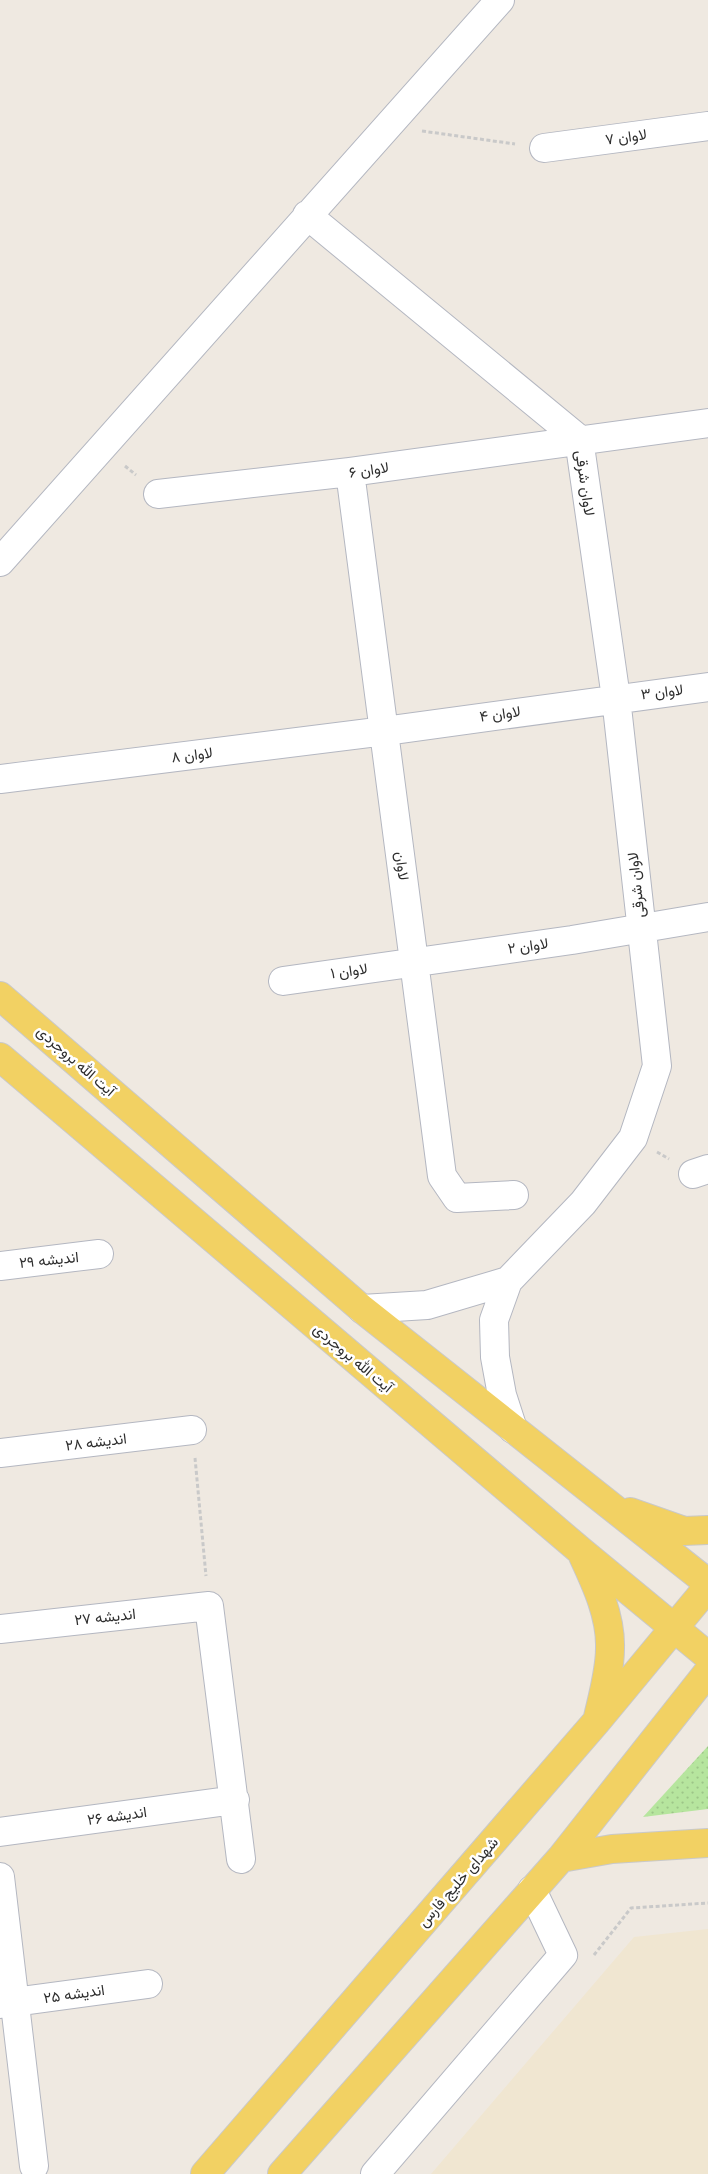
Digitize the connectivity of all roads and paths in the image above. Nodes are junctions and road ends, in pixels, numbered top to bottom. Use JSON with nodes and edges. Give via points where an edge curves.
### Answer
{"nodes":[{"id":1,"x":500,"y":0,"type":"edge"},
{"id":2,"x":387,"y":126,"type":"junction"},
{"id":3,"x":708,"y":126,"type":"edge"},
{"id":4,"x":544,"y":148,"type":"joint"},
{"id":5,"x":307,"y":215,"type":"junction"},
{"id":6,"x":708,"y":423,"type":"edge"},
{"id":7,"x":579,"y":439,"type":"junction"},
{"id":8,"x":102,"y":446,"type":"junction"},
{"id":9,"x":350,"y":472,"type":"junction"},
{"id":10,"x":158,"y":494,"type":"joint"},
{"id":11,"x":0,"y":562,"type":"edge"},
{"id":12,"x":708,"y":686,"type":"edge"},
{"id":13,"x":616,"y":698,"type":"junction"},
{"id":14,"x":384,"y":731,"type":"junction"},
{"id":15,"x":0,"y":780,"type":"edge"},
{"id":16,"x":708,"y":917,"type":"edge"},
{"id":17,"x":640,"y":930,"type":"junction"},
{"id":18,"x":415,"y":962,"type":"junction"},
{"id":19,"x":283,"y":981,"type":"dead end"},
{"id":20,"x":0,"y":996,"type":"edge"},
{"id":21,"x":0,"y":1058,"type":"edge"},
{"id":22,"x":633,"y":1138,"type":"junction"},
{"id":23,"x":700,"y":1171,"type":"edge"},
{"id":24,"x":514,"y":1195,"type":"dead end"},
{"id":25,"x":99,"y":1254,"type":"dead end"},
{"id":26,"x":0,"y":1266,"type":"edge"},
{"id":27,"x":508,"y":1281,"type":"junction"},
{"id":28,"x":362,"y":1309,"type":"junction"},
{"id":29,"x":513,"y":1429,"type":"junction"},
{"id":30,"x":192,"y":1430,"type":"joint"},
{"id":31,"x":0,"y":1453,"type":"edge"},
{"id":32,"x":608,"y":1503,"type":"junction"},
{"id":33,"x":708,"y":1530,"type":"edge"},
{"id":34,"x":582,"y":1552,"type":"junction"},
{"id":35,"x":708,"y":1585,"type":"edge"},
{"id":36,"x":209,"y":1606,"type":"junction"},
{"id":37,"x":674,"y":1628,"type":"junction"},
{"id":38,"x":0,"y":1629,"type":"edge"},
{"id":39,"x":708,"y":1656,"type":"edge"},
{"id":40,"x":708,"y":1672,"type":"edge"},
{"id":41,"x":597,"y":1722,"type":"junction"},
{"id":42,"x":234,"y":1800,"type":"junction"},
{"id":43,"x":0,"y":1832,"type":"edge"},
{"id":44,"x":708,"y":1843,"type":"edge"},
{"id":45,"x":561,"y":1858,"type":"junction"},
{"id":46,"x":241,"y":1859,"type":"dead end"},
{"id":47,"x":0,"y":1877,"type":"edge"},
{"id":48,"x":532,"y":1890,"type":"junction"},
{"id":49,"x":708,"y":1903,"type":"edge"},
{"id":50,"x":563,"y":1955,"type":"junction"},
{"id":51,"x":148,"y":1984,"type":"dead end"},
{"id":52,"x":7,"y":2003,"type":"edge"},
{"id":53,"x":34,"y":2166,"type":"dead end"},
{"id":54,"x":205,"y":2174,"type":"edge"},
{"id":55,"x":282,"y":2174,"type":"edge"},
{"id":56,"x":375,"y":2174,"type":"edge"}],
"edges":[{"from":1,"to":2,"type":"street"},
{"from":2,"to":4,"type":"path"},
{"from":2,"to":5,"type":"street"},
{"from":3,"to":4,"type":"street","name":"لاوان ۷"},
{"from":5,"to":7,"type":"street","name":"لاوان شرقی"},
{"from":5,"to":8,"type":"street"},
{"from":6,"to":7,"type":"street","name":"لاوان شرقی"},
{"from":7,"to":9,"type":"street","name":"لاوان ۶"},
{"from":7,"to":13,"type":"street","name":"لاوان شرقی"},
{"from":8,"to":10,"type":"path"},
{"from":8,"to":11,"type":"street"},
{"from":9,"to":10,"type":"street","name":"لاوان ۶"},
{"from":9,"to":14,"type":"street","name":"لاوان"},
{"from":12,"to":13,"type":"street","name":"لاوان ۳"},
{"from":13,"to":14,"type":"street","name":"لاوان ۴"},
{"from":13,"to":17,"type":"street","name":"لاوان شرقی"},
{"from":14,"to":15,"type":"street","name":"لاوان ۸"},
{"from":14,"to":18,"type":"street","name":"لاوان"},
{"from":16,"to":17,"type":"street"},
{"from":17,"to":18,"type":"street","name":"لاوان ۲"},
{"from":17,"to":22,"type":"street","name":"لاوان شرقی","via":[[657,1066]]},
{"from":18,"to":19,"type":"street","name":"لاوان ۱"},
{"from":18,"to":24,"type":"street","name":"لاوان","via":[[442,1176],[457,1198]]},
{"from":20,"to":28,"type":"main road","name":"آیت الله بروجردی"},
{"from":21,"to":34,"type":"main road","name":"آیت الله بروجردی"},
{"from":22,"to":23,"type":"path"},
{"from":22,"to":27,"type":"street","name":"لاوان شرقی","via":[[583,1203]]},
{"from":25,"to":26,"type":"street","name":"اندیشه ۲۹"},
{"from":27,"to":28,"type":"street","via":[[427,1305]]},
{"from":27,"to":29,"type":"street","via":[[494,1320],[494,1357]]},
{"from":28,"to":29,"type":"main road","name":"آیت الله بروجردی"},
{"from":29,"to":32,"type":"main road","name":"آیت الله بروجردی"},
{"from":30,"to":31,"type":"street","name":"اندیشه ۲۸"},
{"from":30,"to":36,"type":"path"},
{"from":32,"to":33,"type":"main road","via":[[684,1531]]},
{"from":32,"to":35,"type":"main road","name":"آیت الله بروجردی"},
{"from":34,"to":37,"type":"main road","name":"آیت الله بروجردی"},
{"from":34,"to":41,"type":"main road","via":[[606,1617],[610,1648]]},
{"from":35,"to":37,"type":"main road","name":"شهدای خلیج فارس"},
{"from":36,"to":38,"type":"street","name":"اندیشه ۲۷"},
{"from":36,"to":42,"type":"street"},
{"from":37,"to":39,"type":"main road","name":"آیت الله بروجردی"},
{"from":37,"to":41,"type":"main road","name":"شهدای خلیج فارس"},
{"from":40,"to":45,"type":"main road"},
{"from":41,"to":54,"type":"main road","name":"شهدای خلیج فارس"},
{"from":42,"to":43,"type":"street","name":"اندیشه ۲۶"},
{"from":42,"to":46,"type":"street"},
{"from":44,"to":45,"type":"main road","via":[[612,1849]]},
{"from":45,"to":48,"type":"main road"},
{"from":47,"to":52,"type":"street"},
{"from":48,"to":50,"type":"street"},
{"from":48,"to":55,"type":"main road"},
{"from":49,"to":50,"type":"path","via":[[631,1908],[583,1968]]},
{"from":50,"to":56,"type":"street"},
{"from":51,"to":52,"type":"street","name":"اندیشه ۲۵"},
{"from":52,"to":53,"type":"street"}]}
